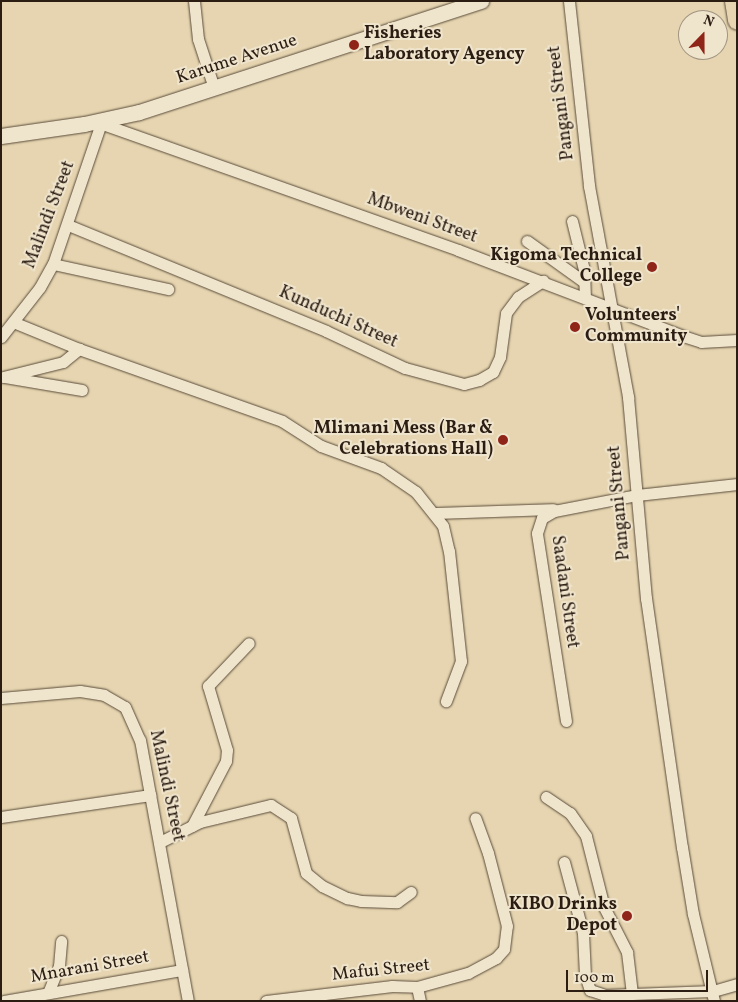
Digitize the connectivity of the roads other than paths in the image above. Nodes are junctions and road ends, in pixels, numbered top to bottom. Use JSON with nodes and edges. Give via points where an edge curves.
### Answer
{"nodes":[{"id":1,"x":194,"y":1,"type":"edge"},
{"id":2,"x":481,"y":1,"type":"edge"},
{"id":3,"x":569,"y":1,"type":"edge"},
{"id":4,"x":734,"y":1,"type":"edge"},
{"id":5,"x":737,"y":21,"type":"edge"},
{"id":6,"x":214,"y":88,"type":"junction"},
{"id":7,"x":99,"y":122,"type":"junction"},
{"id":8,"x":1,"y":136,"type":"edge"},
{"id":9,"x":572,"y":221,"type":"dead end"},
{"id":10,"x":68,"y":225,"type":"junction"},
{"id":11,"x":527,"y":241,"type":"dead end"},
{"id":12,"x":53,"y":264,"type":"junction"},
{"id":13,"x":543,"y":282,"type":"junction"},
{"id":14,"x":584,"y":282,"type":"junction"},
{"id":15,"x":168,"y":289,"type":"dead end"},
{"id":16,"x":584,"y":297,"type":"junction"},
{"id":17,"x":611,"y":308,"type":"junction"},
{"id":18,"x":13,"y":322,"type":"junction"},
{"id":19,"x":1,"y":337,"type":"edge"},
{"id":20,"x":737,"y":340,"type":"edge"},
{"id":21,"x":79,"y":348,"type":"junction"},
{"id":22,"x":2,"y":377,"type":"edge"},
{"id":23,"x":82,"y":390,"type":"dead end"},
{"id":24,"x":737,"y":484,"type":"edge"},
{"id":25,"x":637,"y":495,"type":"junction"},
{"id":26,"x":567,"y":508,"type":"junction"},
{"id":27,"x":434,"y":513,"type":"junction"},
{"id":28,"x":249,"y":643,"type":"dead end"},
{"id":29,"x":1,"y":698,"type":"edge"},
{"id":30,"x":446,"y":701,"type":"dead end"},
{"id":31,"x":566,"y":721,"type":"dead end"},
{"id":32,"x":150,"y":795,"type":"junction"},
{"id":33,"x":546,"y":796,"type":"dead end"},
{"id":34,"x":1,"y":817,"type":"edge"},
{"id":35,"x":475,"y":818,"type":"dead end"},
{"id":36,"x":192,"y":826,"type":"junction"},
{"id":37,"x":160,"y":842,"type":"junction"},
{"id":38,"x":564,"y":862,"type":"dead end"},
{"id":39,"x":411,"y":892,"type":"dead end"},
{"id":40,"x":61,"y":941,"type":"dead end"},
{"id":41,"x":182,"y":970,"type":"junction"},
{"id":42,"x":737,"y":984,"type":"edge"},
{"id":43,"x":417,"y":987,"type":"junction"},
{"id":44,"x":48,"y":993,"type":"junction"},
{"id":45,"x":632,"y":994,"type":"junction"},
{"id":46,"x":714,"y":996,"type":"edge"},
{"id":47,"x":24,"y":999,"type":"edge"},
{"id":48,"x":4,"y":1001,"type":"edge"},
{"id":49,"x":188,"y":1001,"type":"edge"},
{"id":50,"x":266,"y":1001,"type":"edge"},
{"id":51,"x":420,"y":1001,"type":"edge"}],
"edges":[{"from":1,"to":6,"type":"street","via":[[198,39]]},
{"from":2,"to":6,"type":"street","name":"Karume Avenue"},
{"from":3,"to":17,"type":"street","name":"Pangani Street","via":[[589,186]]},
{"from":4,"to":5,"type":"main road"},
{"from":6,"to":7,"type":"street","name":"Karume Avenue"},
{"from":7,"to":8,"type":"street","name":"Karume Avenue"},
{"from":7,"to":10,"type":"street","name":"Malindi Street"},
{"from":7,"to":13,"type":"street","name":"Mbweni Street"},
{"from":9,"to":14,"type":"street"},
{"from":10,"to":12,"type":"street","name":"Malindi Street"},
{"from":10,"to":13,"type":"street","name":"Kunduchi Street","via":[[326,331],[405,368],[464,384],[493,372],[500,357],[506,313],[518,296]]},
{"from":11,"to":14,"type":"street"},
{"from":12,"to":15,"type":"street"},
{"from":12,"to":18,"type":"street","name":"Malindi Street"},
{"from":13,"to":16,"type":"street","name":"Mbweni Street"},
{"from":14,"to":16,"type":"street"},
{"from":16,"to":17,"type":"street","name":"Mbweni Street"},
{"from":17,"to":20,"type":"street","name":"Mbweni Street","via":[[701,342]]},
{"from":17,"to":25,"type":"street","name":"Pangani Street","via":[[628,397]]},
{"from":18,"to":19,"type":"street","name":"Malindi Street"},
{"from":18,"to":21,"type":"street"},
{"from":21,"to":22,"type":"street","via":[[64,362]]},
{"from":21,"to":27,"type":"street","via":[[282,421],[321,446],[381,468],[398,478]]},
{"from":22,"to":23,"type":"street"},
{"from":24,"to":25,"type":"street","name":"Saadani Street"},
{"from":25,"to":26,"type":"street","name":"Saadani Street"},
{"from":25,"to":46,"type":"street","name":"Pangani Street","via":[[646,598],[682,847],[693,914]]},
{"from":26,"to":27,"type":"street"},
{"from":26,"to":31,"type":"street","name":"Saadani Street","via":[[545,514],[537,533]]},
{"from":27,"to":30,"type":"street","via":[[443,526],[449,551],[461,662]]},
{"from":28,"to":36,"type":"street","via":[[208,686],[227,750],[226,761]]},
{"from":29,"to":32,"type":"street","name":"Malindi Street","via":[[73,690],[118,700],[137,729]]},
{"from":32,"to":34,"type":"street"},
{"from":32,"to":37,"type":"street","name":"Malindi Street"},
{"from":33,"to":45,"type":"street","via":[[570,814],[586,836],[604,907],[628,952]]},
{"from":35,"to":43,"type":"street","name":"Mafui Street","via":[[501,897],[507,926],[504,949],[487,964]]},
{"from":36,"to":37,"type":"street"},
{"from":36,"to":39,"type":"street","via":[[265,805],[276,806],[291,818],[306,873],[322,886],[361,901],[396,902]]},
{"from":37,"to":41,"type":"street","name":"Malindi Street"},
{"from":38,"to":45,"type":"street","via":[[583,933],[590,990],[605,995]]},
{"from":40,"to":44,"type":"street","via":[[59,966]]},
{"from":41,"to":44,"type":"street","name":"Mnarani Street"},
{"from":41,"to":49,"type":"street","name":"Malindi Street"},
{"from":42,"to":46,"type":"street"},
{"from":43,"to":50,"type":"street","name":"Mafui Street","via":[[392,986]]},
{"from":43,"to":51,"type":"street"},
{"from":44,"to":47,"type":"street","name":"Mnarani Street"},
{"from":45,"to":46,"type":"street"},
{"from":47,"to":48,"type":"street","name":"Mnarani Street"}]}
